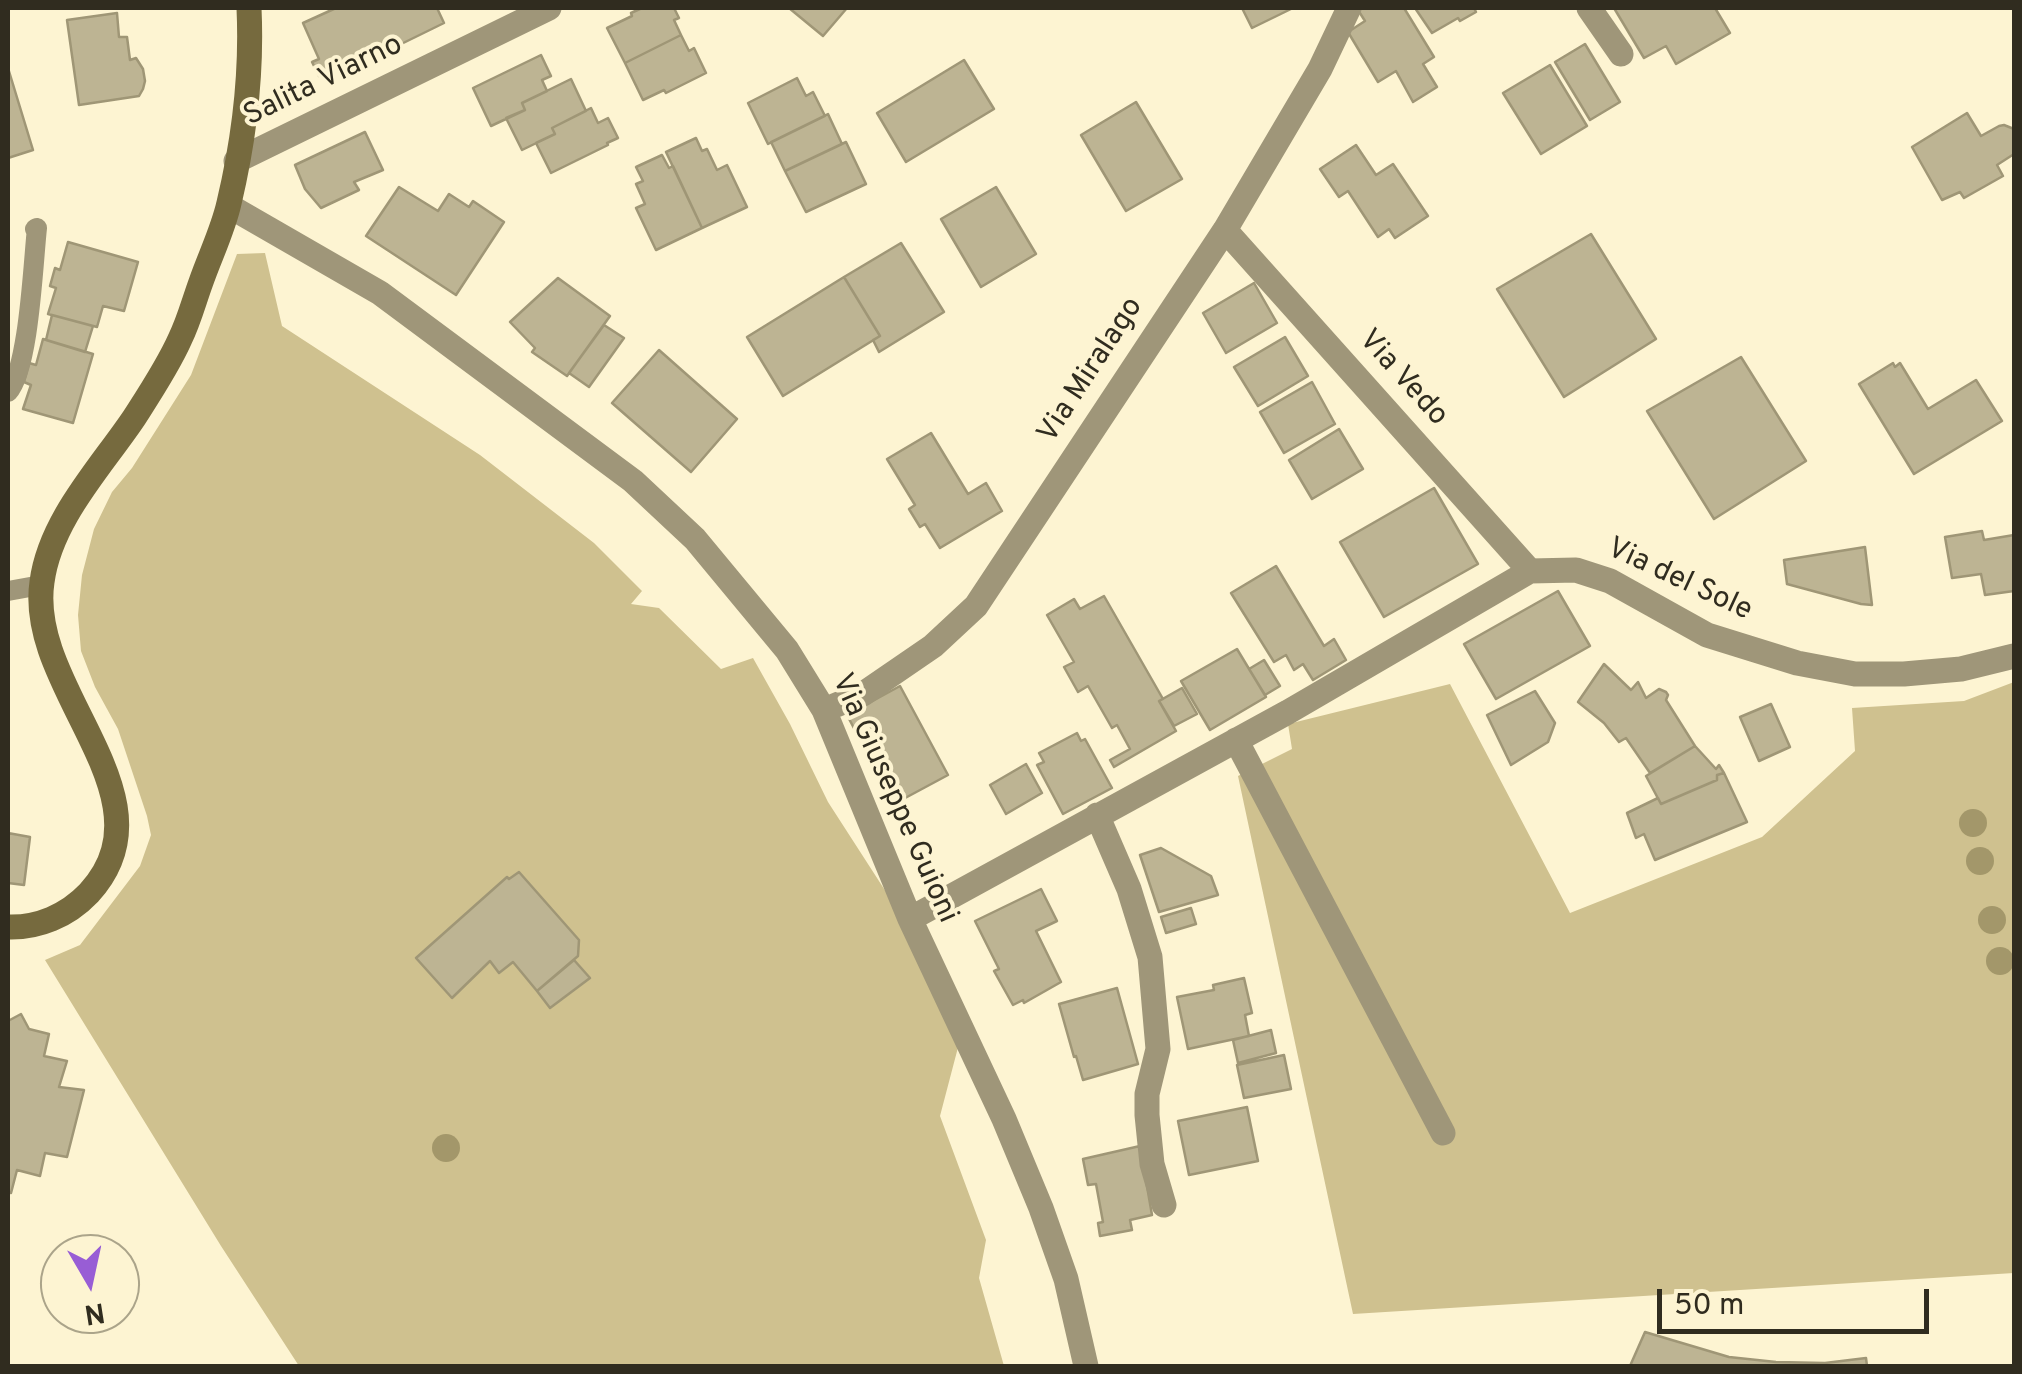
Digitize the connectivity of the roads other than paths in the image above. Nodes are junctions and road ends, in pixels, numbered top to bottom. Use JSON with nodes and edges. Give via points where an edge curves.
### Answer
{"nodes":[{"id":1,"x":249,"y":8,"type":"edge"},
{"id":2,"x":549,"y":8,"type":"edge"},
{"id":3,"x":1349,"y":8,"type":"edge"},
{"id":4,"x":1589,"y":8,"type":"edge"},
{"id":5,"x":1620,"y":54,"type":"dead end"},
{"id":6,"x":236,"y":161,"type":"junction"},
{"id":7,"x":229,"y":206,"type":"junction"},
{"id":8,"x":34,"y":229,"type":"dead end"},
{"id":9,"x":1225,"y":230,"type":"junction"},
{"id":10,"x":8,"y":392,"type":"edge"},
{"id":11,"x":1530,"y":571,"type":"junction"},
{"id":12,"x":41,"y":584,"type":"junction"},
{"id":13,"x":8,"y":591,"type":"edge"},
{"id":14,"x":2014,"y":656,"type":"edge"},
{"id":15,"x":824,"y":710,"type":"junction"},
{"id":16,"x":1236,"y":740,"type":"junction"},
{"id":17,"x":1097,"y":815,"type":"junction"},
{"id":18,"x":910,"y":919,"type":"junction"},
{"id":19,"x":8,"y":927,"type":"edge"},
{"id":20,"x":1443,"y":1133,"type":"dead end"},
{"id":21,"x":1164,"y":1205,"type":"dead end"},
{"id":22,"x":1086,"y":1366,"type":"edge"}],
"edges":[{"from":1,"to":6,"type":"street","via":[[247,93]]},
{"from":2,"to":6,"type":"street","name":"Salita Viarno"},
{"from":3,"to":9,"type":"street","name":"Via Miralago"},
{"from":4,"to":5,"type":"street"},
{"from":6,"to":7,"type":"street"},
{"from":7,"to":12,"type":"street","via":[[180,340],[88,480]]},
{"from":7,"to":15,"type":"street","name":"Via Giuseppe Guioni","via":[[380,293],[633,481],[706,553],[787,650]]},
{"from":8,"to":10,"type":"lane","via":[[24,354]]},
{"from":9,"to":11,"type":"street","name":"Via Vedo"},
{"from":9,"to":15,"type":"street","name":"Via Miralago","via":[[976,606],[864,694]]},
{"from":11,"to":14,"type":"street","name":"Via del Sole","via":[[1576,570],[1610,581],[1707,635],[1855,674],[1961,669]]},
{"from":11,"to":16,"type":"street"},
{"from":12,"to":13,"type":"lane"},
{"from":12,"to":19,"type":"street","via":[[48,641],[116,799],[117,837],[106,871],[81,901],[54,918]]},
{"from":15,"to":18,"type":"street","name":"Via Giuseppe Guioni"},
{"from":16,"to":17,"type":"street"},
{"from":16,"to":20,"type":"street"},
{"from":17,"to":18,"type":"street"},
{"from":17,"to":21,"type":"street","via":[[1150,957],[1158,1049],[1147,1116]]},
{"from":18,"to":22,"type":"street","name":"Via Giuseppe Guioni","via":[[1041,1208]]}]}
